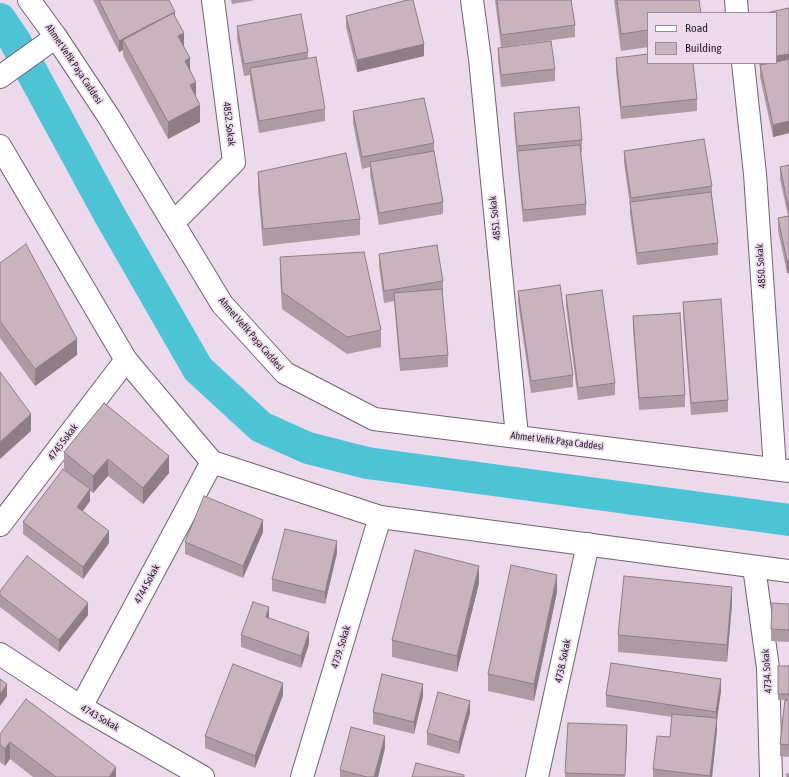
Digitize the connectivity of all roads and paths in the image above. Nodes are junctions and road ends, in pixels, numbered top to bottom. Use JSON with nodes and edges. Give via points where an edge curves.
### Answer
{"nodes":[{"id":1,"x":29,"y":0,"type":"edge"},
{"id":2,"x":213,"y":0,"type":"edge"},
{"id":3,"x":472,"y":0,"type":"edge"},
{"id":4,"x":736,"y":0,"type":"edge"},
{"id":5,"x":737,"y":12,"type":"edge"},
{"id":6,"x":56,"y":37,"type":"junction"},
{"id":7,"x":743,"y":64,"type":"edge"},
{"id":8,"x":7,"y":72,"type":"edge"},
{"id":9,"x":0,"y":146,"type":"edge"},
{"id":10,"x":173,"y":223,"type":"junction"},
{"id":11,"x":126,"y":360,"type":"junction"},
{"id":12,"x":516,"y":436,"type":"junction"},
{"id":13,"x":212,"y":462,"type":"junction"},
{"id":14,"x":782,"y":470,"type":"edge"},
{"id":15,"x":380,"y":517,"type":"junction"},
{"id":16,"x":0,"y":525,"type":"edge"},
{"id":17,"x":588,"y":544,"type":"junction"},
{"id":18,"x":754,"y":567,"type":"junction"},
{"id":19,"x":789,"y":571,"type":"edge"},
{"id":20,"x":0,"y":654,"type":"edge"},
{"id":21,"x":81,"y":707,"type":"junction"},
{"id":22,"x":203,"y":777,"type":"edge"},
{"id":23,"x":302,"y":777,"type":"edge"},
{"id":24,"x":537,"y":777,"type":"edge"},
{"id":25,"x":771,"y":777,"type":"edge"}],
"edges":[{"from":1,"to":6,"type":"street","name":"Ahmet Vefik Paşa Caddesi"},
{"from":2,"to":10,"type":"street","name":"4852. Sokak","via":[[234,162]]},
{"from":3,"to":12,"type":"street","name":"4851. Sokak","via":[[480,59]]},
{"from":4,"to":5,"type":"street"},
{"from":6,"to":8,"type":"street"},
{"from":6,"to":10,"type":"street","name":"Ahmet Vefik Paşa Caddesi","via":[[109,117]]},
{"from":7,"to":14,"type":"street","name":"4850. Sokak"},
{"from":9,"to":11,"type":"street"},
{"from":10,"to":12,"type":"street","name":"Ahmet Vefik Paşa Caddesi","via":[[222,304],[285,373],[374,419]]},
{"from":11,"to":13,"type":"street"},
{"from":11,"to":16,"type":"street","name":"4745 Sokak"},
{"from":12,"to":14,"type":"street","name":"Ahmet Vefik Paşa Caddesi"},
{"from":13,"to":15,"type":"street"},
{"from":13,"to":21,"type":"street","name":"4744 Sokak"},
{"from":15,"to":17,"type":"street"},
{"from":15,"to":23,"type":"street","name":"4739. Sokak"},
{"from":17,"to":18,"type":"street"},
{"from":17,"to":24,"type":"street","name":"4738. Sokak"},
{"from":18,"to":19,"type":"street"},
{"from":18,"to":25,"type":"street","name":"4734. Sokak","via":[[768,668]]},
{"from":20,"to":21,"type":"street","name":"4743 Sokak"},
{"from":21,"to":22,"type":"street","name":"4743 Sokak"}]}
